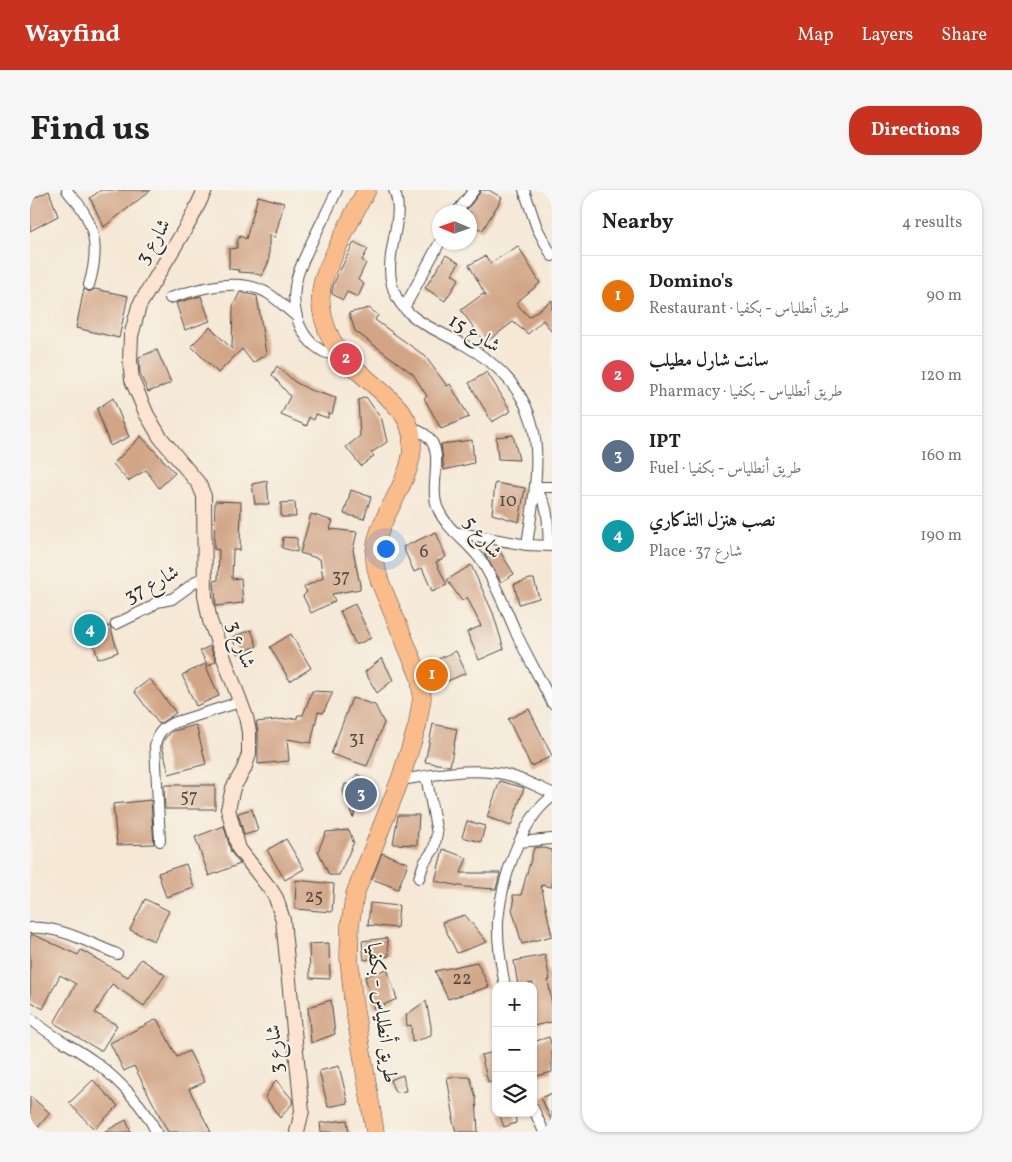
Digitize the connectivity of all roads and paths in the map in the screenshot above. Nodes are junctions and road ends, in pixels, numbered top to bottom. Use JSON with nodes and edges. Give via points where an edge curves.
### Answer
{"nodes":[{"id":1,"x":67,"y":190,"type":"edge"},
{"id":2,"x":204,"y":190,"type":"edge"},
{"id":3,"x":337,"y":190,"type":"edge"},
{"id":4,"x":367,"y":190,"type":"edge"},
{"id":5,"x":394,"y":190,"type":"edge"},
{"id":6,"x":474,"y":190,"type":"edge"},
{"id":7,"x":524,"y":190,"type":"edge"},
{"id":8,"x":462,"y":205,"type":"edge"},
{"id":9,"x":436,"y":250,"type":"edge"},
{"id":10,"x":552,"y":256,"type":"edge"},
{"id":11,"x":90,"y":285,"type":"dead end"},
{"id":12,"x":170,"y":298,"type":"dead end"},
{"id":13,"x":404,"y":308,"type":"junction"},
{"id":14,"x":296,"y":316,"type":"junction"},
{"id":15,"x":343,"y":357,"type":"junction"},
{"id":16,"x":410,"y":427,"type":"junction"},
{"id":17,"x":552,"y":487,"type":"edge"},
{"id":18,"x":535,"y":489,"type":"junction"},
{"id":19,"x":454,"y":532,"type":"junction"},
{"id":20,"x":527,"y":545,"type":"junction"},
{"id":21,"x":551,"y":546,"type":"edge"},
{"id":22,"x":206,"y":578,"type":"junction"},
{"id":23,"x":116,"y":624,"type":"dead end"},
{"id":24,"x":240,"y":702,"type":"junction"},
{"id":25,"x":552,"y":703,"type":"edge"},
{"id":26,"x":426,"y":776,"type":"junction"},
{"id":27,"x":400,"y":780,"type":"junction"},
{"id":28,"x":552,"y":793,"type":"edge"},
{"id":29,"x":552,"y":797,"type":"edge"},
{"id":30,"x":552,"y":839,"type":"edge"},
{"id":31,"x":160,"y":840,"type":"dead end"},
{"id":32,"x":519,"y":842,"type":"junction"},
{"id":33,"x":419,"y":878,"type":"dead end"},
{"id":34,"x":30,"y":928,"type":"edge"},
{"id":35,"x":117,"y":954,"type":"dead end"},
{"id":36,"x":504,"y":982,"type":"edge"},
{"id":37,"x":30,"y":1018,"type":"edge"},
{"id":38,"x":537,"y":1117,"type":"edge"},
{"id":39,"x":156,"y":1132,"type":"edge"},
{"id":40,"x":296,"y":1132,"type":"edge"},
{"id":41,"x":375,"y":1132,"type":"edge"},
{"id":42,"x":544,"y":1132,"type":"edge"}],
"edges":[{"from":1,"to":11,"type":"street","via":[[89,221],[95,245]]},
{"from":2,"to":22,"type":"street","name":"شارع 3","via":[[191,219],[139,306],[130,336],[130,361],[132,380],[147,415],[160,437],[200,484],[204,496]]},
{"from":3,"to":14,"type":"street","via":[[298,275]]},
{"from":4,"to":15,"type":"highway","name":"طريق أنطلياس - بكفيا","via":[[327,270],[321,291],[325,322]]},
{"from":5,"to":13,"type":"street","name":"شارع 15","via":[[398,207],[390,275],[397,298]]},
{"from":6,"to":8,"type":"street"},
{"from":7,"to":10,"type":"street","via":[[537,228]]},
{"from":9,"to":13,"type":"street"},
{"from":12,"to":14,"type":"street","via":[[199,289],[239,285],[269,294]]},
{"from":13,"to":18,"type":"street","name":"شارع 15","via":[[425,325],[476,351],[511,383],[532,421]]},
{"from":14,"to":15,"type":"street","via":[[302,332],[313,344],[325,352]]},
{"from":15,"to":16,"type":"highway","name":"طريق أنطلياس - بكفيا","via":[[393,402]]},
{"from":16,"to":19,"type":"street","name":"شارع 5","via":[[433,442],[435,500],[440,514]]},
{"from":16,"to":27,"type":"highway","name":"طريق أنطلياس - بكفيا","via":[[411,459],[379,532],[375,552],[380,582],[420,678],[422,698],[417,727]]},
{"from":17,"to":18,"type":"street"},
{"from":18,"to":20,"type":"street","name":"شارع 15"},
{"from":18,"to":21,"type":"street","via":[[546,508]]},
{"from":19,"to":20,"type":"street"},
{"from":19,"to":25,"type":"street","name":"شارع 5","via":[[484,564]]},
{"from":20,"to":21,"type":"street"},
{"from":22,"to":23,"type":"street","name":"شارع 37","via":[[201,578],[172,599],[157,602]]},
{"from":22,"to":24,"type":"street","name":"شارع 3","via":[[205,596],[210,620]]},
{"from":24,"to":31,"type":"street","via":[[174,723],[158,734],[155,746]]},
{"from":24,"to":40,"type":"street","name":"شارع 3","via":[[249,732],[249,754],[233,788],[228,809],[239,848],[271,890],[283,920],[302,1111]]},
{"from":26,"to":27,"type":"street"},
{"from":26,"to":28,"type":"street","via":[[478,771],[499,773]]},
{"from":26,"to":33,"type":"street","via":[[437,833],[434,849]]},
{"from":27,"to":41,"type":"highway","name":"طريق أنطلياس - بكفيا","via":[[355,894],[350,925],[353,999]]},
{"from":29,"to":32,"type":"street","via":[[537,811]]},
{"from":30,"to":32,"type":"street"},
{"from":32,"to":36,"type":"street","via":[[505,882],[498,921]]},
{"from":34,"to":35,"type":"street","via":[[57,930]]},
{"from":37,"to":39,"type":"street","via":[[117,1082],[132,1097]]},
{"from":38,"to":42,"type":"street"}]}
